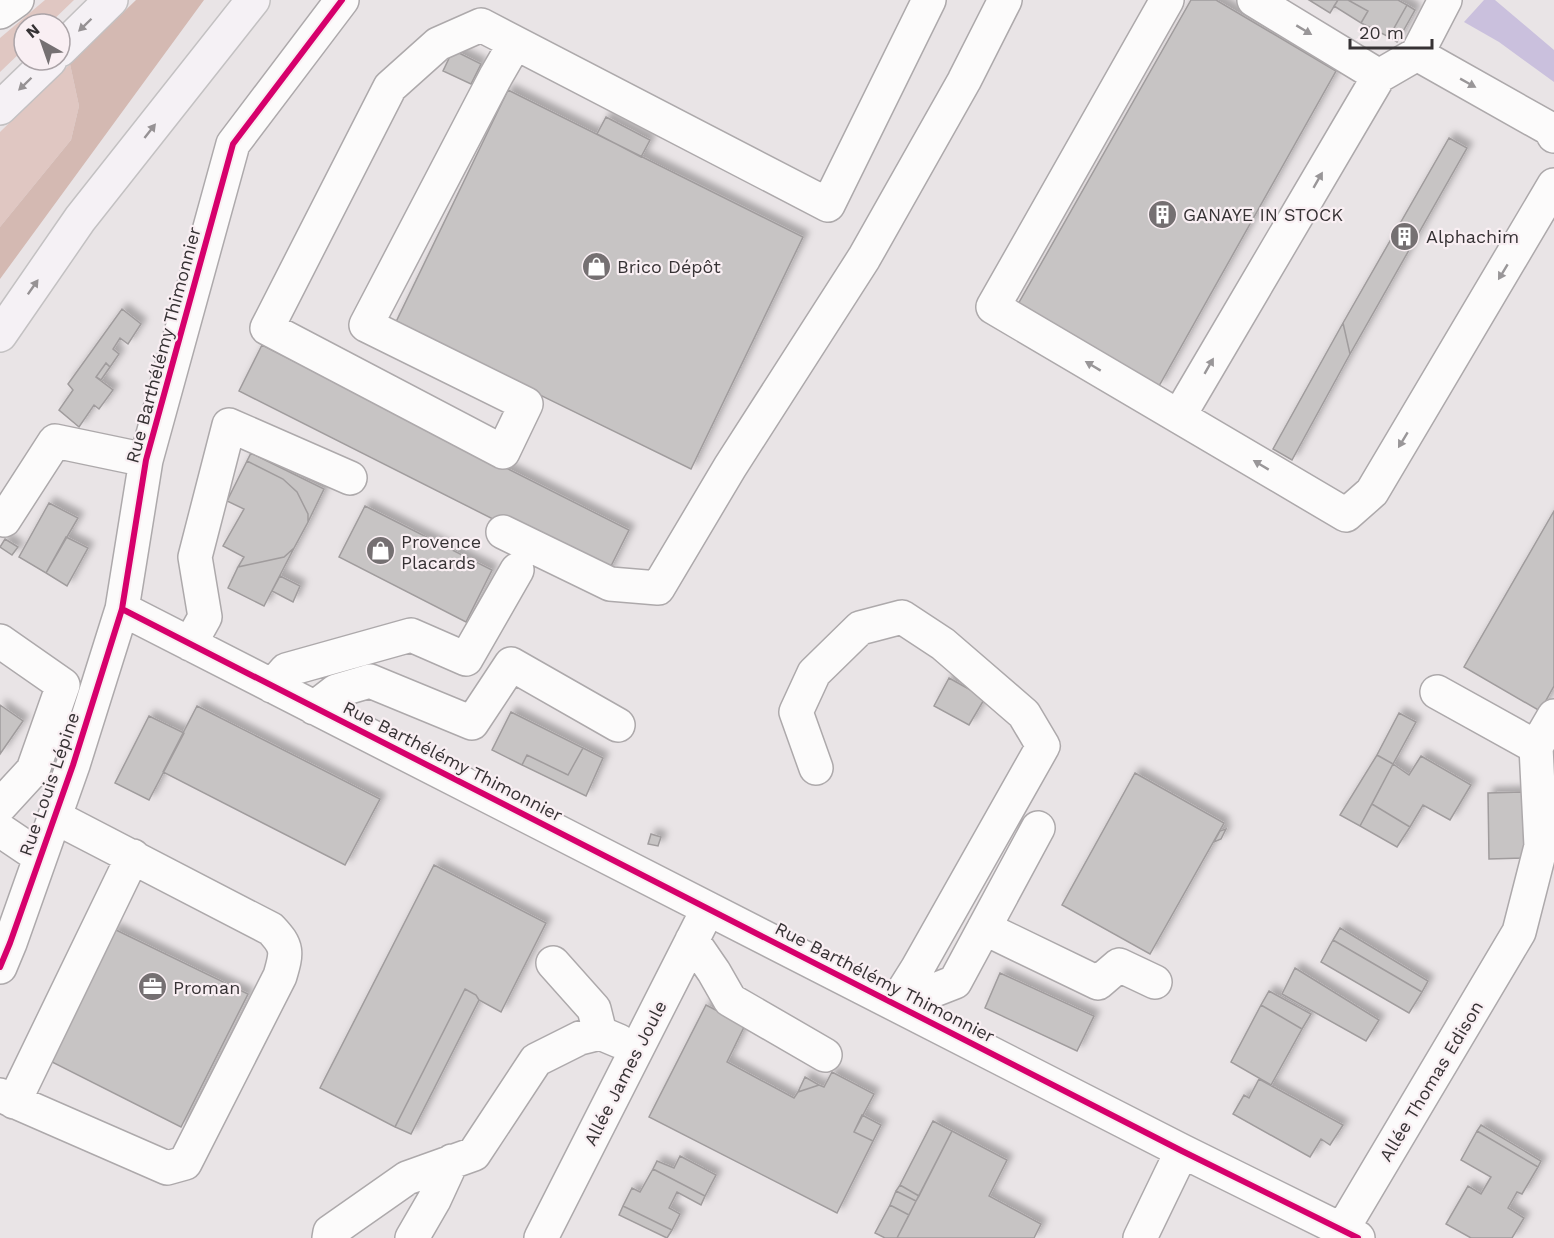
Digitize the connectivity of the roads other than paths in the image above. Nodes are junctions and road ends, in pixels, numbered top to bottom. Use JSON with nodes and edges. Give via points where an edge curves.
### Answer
{"nodes":[{"id":1,"x":17,"y":0,"type":"edge"},
{"id":2,"x":111,"y":0,"type":"edge"},
{"id":3,"x":253,"y":0,"type":"edge"},
{"id":4,"x":342,"y":0,"type":"edge"},
{"id":5,"x":929,"y":0,"type":"edge"},
{"id":6,"x":1005,"y":0,"type":"edge"},
{"id":7,"x":1167,"y":0,"type":"edge"},
{"id":8,"x":1254,"y":0,"type":"edge"},
{"id":9,"x":1443,"y":6,"type":"edge"},
{"id":10,"x":0,"y":12,"type":"edge"},
{"id":11,"x":72,"y":38,"type":"edge"},
{"id":12,"x":515,"y":43,"type":"junction"},
{"id":13,"x":1417,"y":54,"type":"junction"},
{"id":14,"x":38,"y":72,"type":"edge"},
{"id":15,"x":1379,"y":76,"type":"junction"},
{"id":16,"x":0,"y":108,"type":"edge"},
{"id":17,"x":1554,"y":136,"type":"edge"},
{"id":18,"x":1554,"y":185,"type":"edge"},
{"id":19,"x":366,"y":325,"type":"junction"},
{"id":20,"x":0,"y":335,"type":"edge"},
{"id":21,"x":345,"y":369,"type":"junction"},
{"id":22,"x":1179,"y":416,"type":"junction"},
{"id":23,"x":146,"y":460,"type":"junction"},
{"id":24,"x":350,"y":478,"type":"dead end"},
{"id":25,"x":4,"y":520,"type":"dead end"},
{"id":26,"x":503,"y":532,"type":"dead end"},
{"id":27,"x":517,"y":570,"type":"dead end"},
{"id":28,"x":122,"y":609,"type":"junction"},
{"id":29,"x":0,"y":641,"type":"edge"},
{"id":30,"x":190,"y":644,"type":"junction"},
{"id":31,"x":272,"y":686,"type":"junction"},
{"id":32,"x":1437,"y":692,"type":"dead end"},
{"id":33,"x":314,"y":708,"type":"junction"},
{"id":34,"x":1554,"y":716,"type":"edge"},
{"id":35,"x":618,"y":725,"type":"dead end"},
{"id":36,"x":1536,"y":747,"type":"junction"},
{"id":37,"x":816,"y":768,"type":"dead end"},
{"id":38,"x":0,"y":806,"type":"edge"},
{"id":39,"x":1547,"y":816,"type":"edge"},
{"id":40,"x":55,"y":817,"type":"junction"},
{"id":41,"x":1038,"y":828,"type":"dead end"},
{"id":42,"x":0,"y":830,"type":"edge"},
{"id":43,"x":133,"y":856,"type":"junction"},
{"id":44,"x":40,"y":857,"type":"junction"},
{"id":45,"x":1541,"y":895,"type":"edge"},
{"id":46,"x":708,"y":909,"type":"junction"},
{"id":47,"x":984,"y":928,"type":"junction"},
{"id":48,"x":692,"y":940,"type":"junction"},
{"id":49,"x":553,"y":963,"type":"dead end"},
{"id":50,"x":0,"y":967,"type":"edge"},
{"id":51,"x":1155,"y":982,"type":"dead end"},
{"id":52,"x":899,"y":997,"type":"junction"},
{"id":53,"x":600,"y":1033,"type":"junction"},
{"id":54,"x":637,"y":1049,"type":"junction"},
{"id":55,"x":825,"y":1056,"type":"dead end"},
{"id":56,"x":7,"y":1099,"type":"edge"},
{"id":57,"x":1182,"y":1151,"type":"junction"},
{"id":58,"x":452,"y":1161,"type":"junction"},
{"id":59,"x":1350,"y":1234,"type":"edge"},
{"id":60,"x":329,"y":1238,"type":"edge"},
{"id":61,"x":412,"y":1238,"type":"edge"},
{"id":62,"x":542,"y":1238,"type":"edge"},
{"id":63,"x":1140,"y":1238,"type":"edge"}],
"edges":[{"from":1,"to":10,"type":"street"},
{"from":2,"to":11,"type":"main road","one_way":true},
{"from":20,"to":3,"type":"main road","one_way":true,"via":[[80,219]]},
{"from":4,"to":23,"type":"street","name":"Rue Barthélémy Thimonnier","via":[[233,144]]},
{"from":5,"to":12,"type":"street","via":[[828,205]]},
{"from":6,"to":26,"type":"street","via":[[864,258],[658,588],[610,584]]},
{"from":22,"to":7,"type":"street","one_way":true,"via":[[993,307]]},
{"from":8,"to":15,"type":"street","one_way":true},
{"from":9,"to":13,"type":"street"},
{"from":12,"to":19,"type":"street"},
{"from":12,"to":21,"type":"street","via":[[482,25],[438,44],[390,87],[384,98],[267,328]]},
{"from":13,"to":15,"type":"street"},
{"from":13,"to":17,"type":"street","one_way":true,"via":[[1550,129]]},
{"from":14,"to":16,"type":"main road","one_way":true},
{"from":22,"to":15,"type":"street","one_way":true},
{"from":18,"to":22,"type":"street","one_way":true,"via":[[1372,492],[1346,515]]},
{"from":19,"to":21,"type":"street"},
{"from":19,"to":21,"type":"street","via":[[526,404],[503,452]]},
{"from":23,"to":25,"type":"street","via":[[55,441]]},
{"from":23,"to":28,"type":"street","name":"Rue Barthélémy Thimonnier"},
{"from":24,"to":30,"type":"street","via":[[228,425],[195,557],[205,617]]},
{"from":27,"to":31,"type":"street","via":[[466,659],[411,636],[286,670]]},
{"from":28,"to":30,"type":"street","name":"Rue Barthélémy Thimonnier"},
{"from":28,"to":40,"type":"street","name":"Rue Louis Lépine"},
{"from":29,"to":38,"type":"street","via":[[63,685],[33,770]]},
{"from":30,"to":31,"type":"street","name":"Rue Barthélémy Thimonnier"},
{"from":31,"to":33,"type":"street","name":"Rue Barthélémy Thimonnier"},
{"from":32,"to":36,"type":"street"},
{"from":33,"to":35,"type":"street","via":[[336,691],[370,681],[472,723],[511,664]]},
{"from":33,"to":46,"type":"street","name":"Rue Barthélémy Thimonnier"},
{"from":34,"to":36,"type":"street"},
{"from":36,"to":39,"type":"street","name":"Allée Thomas Edison"},
{"from":37,"to":52,"type":"street","via":[[796,712],[814,673],[860,628],[902,617],[943,644],[1024,714],[1042,746]]},
{"from":39,"to":45,"type":"street","name":"Allée Thomas Edison","via":[[1541,846]]},
{"from":40,"to":43,"type":"street"},
{"from":40,"to":44,"type":"street","name":"Rue Louis Lépine"},
{"from":41,"to":47,"type":"street"},
{"from":42,"to":44,"type":"street"},
{"from":43,"to":56,"type":"street"},
{"from":43,"to":56,"type":"street","via":[[271,929],[284,942],[286,956],[280,975],[185,1163],[167,1168]]},
{"from":44,"to":50,"type":"street","name":"Rue Louis Lépine"},
{"from":45,"to":59,"type":"street","name":"Allée Thomas Edison"},
{"from":46,"to":48,"type":"street","name":"Allée James Joule"},
{"from":46,"to":52,"type":"street","name":"Rue Barthélémy Thimonnier"},
{"from":47,"to":51,"type":"street","via":[[1098,983],[1119,965]]},
{"from":47,"to":52,"type":"street","via":[[955,982],[933,991]]},
{"from":48,"to":54,"type":"street","name":"Allée James Joule"},
{"from":48,"to":55,"type":"street","via":[[730,1000]]},
{"from":49,"to":53,"type":"street","via":[[594,1009]]},
{"from":52,"to":57,"type":"street","name":"Rue Barthélémy Thimonnier"},
{"from":53,"to":54,"type":"street"},
{"from":53,"to":58,"type":"street","via":[[580,1038],[536,1060],[474,1154]]},
{"from":54,"to":62,"type":"street","name":"Allée James Joule"},
{"from":57,"to":59,"type":"street","name":"Rue Barthélémy Thimonnier"},
{"from":57,"to":63,"type":"street"},
{"from":58,"to":60,"type":"street","via":[[407,1178],[330,1232]]},
{"from":58,"to":61,"type":"street"}]}
